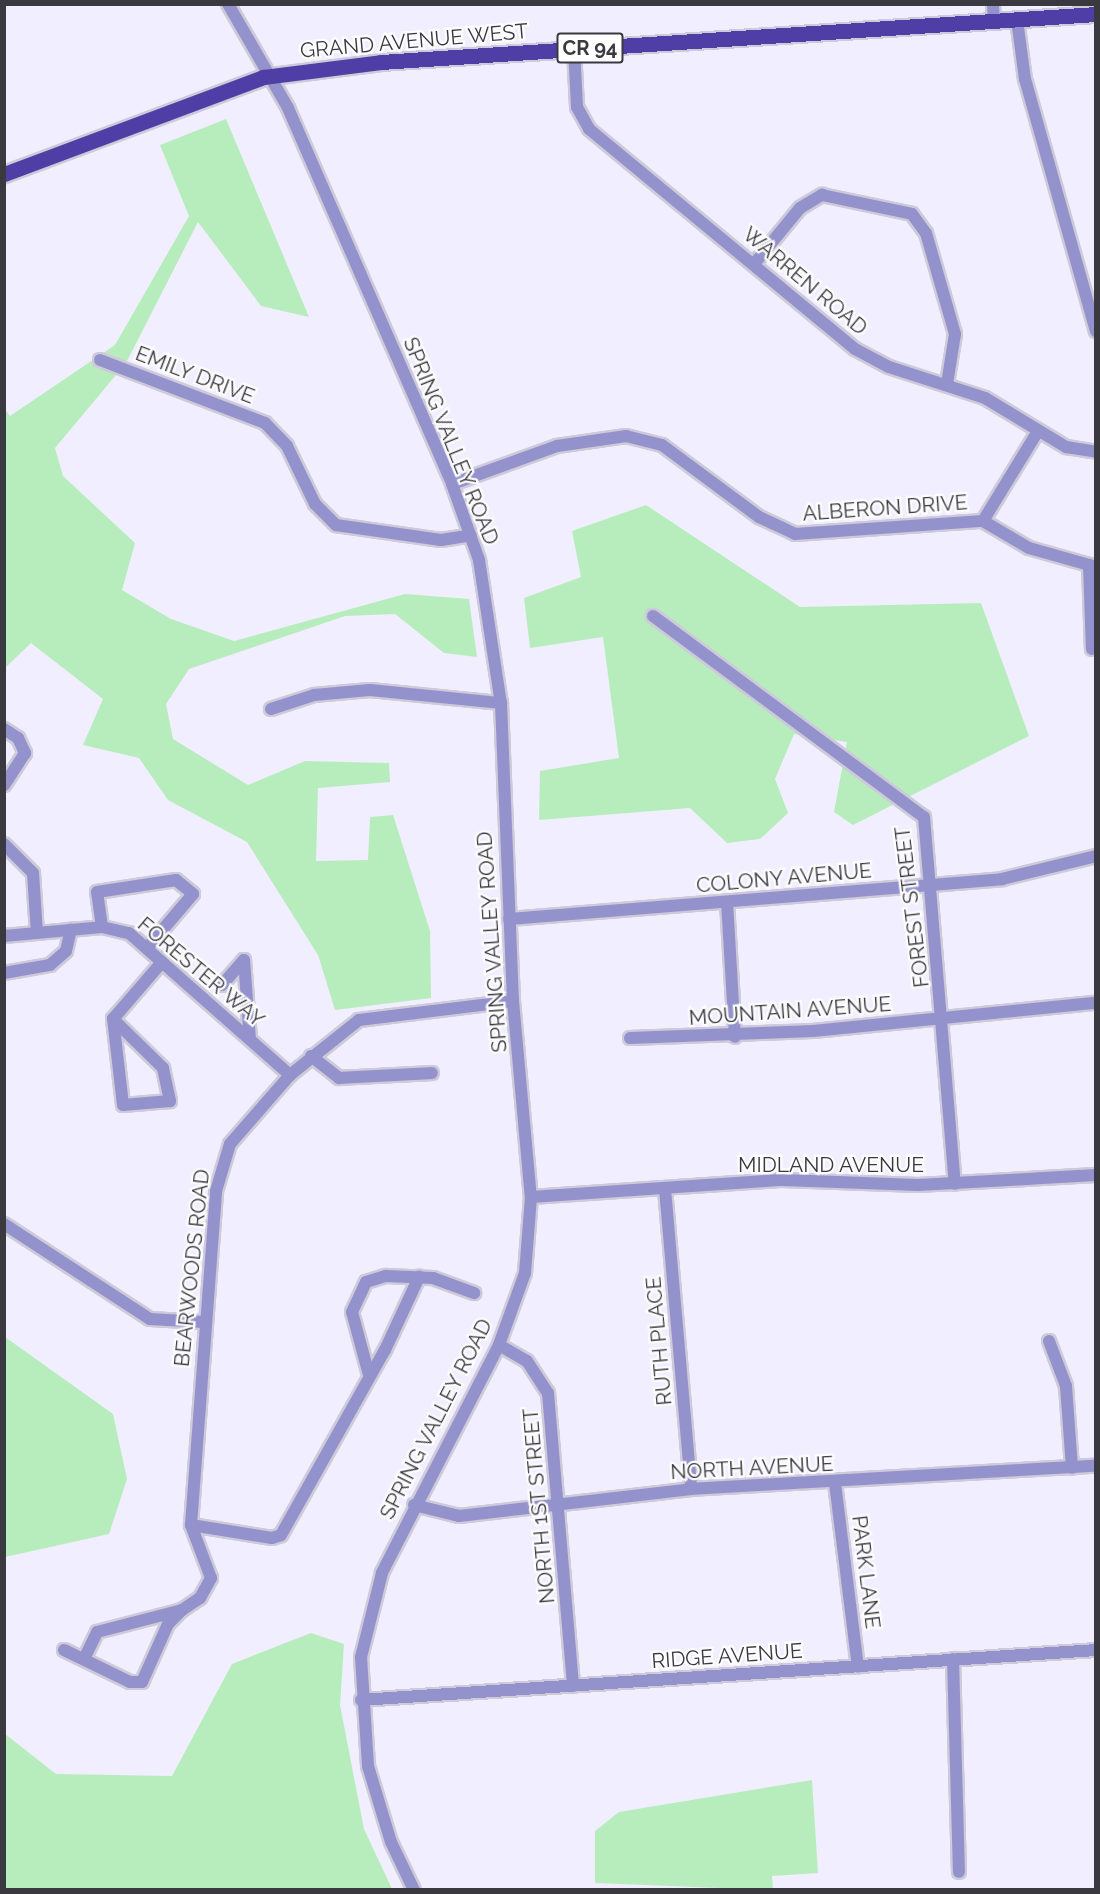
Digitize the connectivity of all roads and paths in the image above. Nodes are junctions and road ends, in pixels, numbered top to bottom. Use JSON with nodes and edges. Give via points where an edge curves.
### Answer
{"nodes":[{"id":1,"x":228,"y":4,"type":"edge"},
{"id":2,"x":993,"y":4,"type":"edge"},
{"id":3,"x":1095,"y":14,"type":"edge"},
{"id":4,"x":1017,"y":20,"type":"junction"},
{"id":5,"x":994,"y":21,"type":"junction"},
{"id":6,"x":574,"y":49,"type":"junction"},
{"id":7,"x":273,"y":76,"type":"junction"},
{"id":8,"x":4,"y":174,"type":"edge"},
{"id":9,"x":754,"y":264,"type":"junction"},
{"id":10,"x":1095,"y":332,"type":"edge"},
{"id":11,"x":100,"y":360,"type":"dead end"},
{"id":12,"x":947,"y":384,"type":"junction"},
{"id":13,"x":1038,"y":431,"type":"junction"},
{"id":14,"x":1095,"y":452,"type":"edge"},
{"id":15,"x":452,"y":484,"type":"junction"},
{"id":16,"x":983,"y":521,"type":"junction"},
{"id":17,"x":471,"y":535,"type":"junction"},
{"id":18,"x":1092,"y":566,"type":"edge"},
{"id":19,"x":653,"y":616,"type":"dead end"},
{"id":20,"x":1092,"y":649,"type":"dead end"},
{"id":21,"x":501,"y":703,"type":"junction"},
{"id":22,"x":271,"y":709,"type":"dead end"},
{"id":23,"x":4,"y":729,"type":"edge"},
{"id":24,"x":4,"y":785,"type":"edge"},
{"id":25,"x":4,"y":844,"type":"edge"},
{"id":26,"x":1095,"y":856,"type":"edge"},
{"id":27,"x":929,"y":886,"type":"junction"},
{"id":28,"x":727,"y":902,"type":"junction"},
{"id":29,"x":509,"y":919,"type":"junction"},
{"id":30,"x":102,"y":927,"type":"junction"},
{"id":31,"x":71,"y":930,"type":"junction"},
{"id":32,"x":37,"y":933,"type":"junction"},
{"id":33,"x":4,"y":936,"type":"edge"},
{"id":34,"x":147,"y":948,"type":"junction"},
{"id":35,"x":162,"y":962,"type":"junction"},
{"id":36,"x":4,"y":973,"type":"edge"},
{"id":37,"x":222,"y":985,"type":"dead end"},
{"id":38,"x":513,"y":1001,"type":"junction"},
{"id":39,"x":1095,"y":1004,"type":"edge"},
{"id":40,"x":944,"y":1018,"type":"junction"},
{"id":41,"x":114,"y":1019,"type":"junction"},
{"id":42,"x":735,"y":1037,"type":"junction"},
{"id":43,"x":630,"y":1038,"type":"dead end"},
{"id":44,"x":250,"y":1039,"type":"junction"},
{"id":45,"x":310,"y":1056,"type":"junction"},
{"id":46,"x":432,"y":1072,"type":"dead end"},
{"id":47,"x":290,"y":1075,"type":"junction"},
{"id":48,"x":1095,"y":1175,"type":"edge"},
{"id":49,"x":956,"y":1184,"type":"junction"},
{"id":50,"x":665,"y":1189,"type":"junction"},
{"id":51,"x":531,"y":1197,"type":"junction"},
{"id":52,"x":4,"y":1224,"type":"edge"},
{"id":53,"x":418,"y":1277,"type":"junction"},
{"id":54,"x":474,"y":1293,"type":"dead end"},
{"id":55,"x":204,"y":1322,"type":"junction"},
{"id":56,"x":1049,"y":1341,"type":"dead end"},
{"id":57,"x":499,"y":1345,"type":"junction"},
{"id":58,"x":369,"y":1375,"type":"junction"},
{"id":59,"x":1095,"y":1467,"type":"edge"},
{"id":60,"x":1072,"y":1468,"type":"junction"},
{"id":61,"x":835,"y":1483,"type":"junction"},
{"id":62,"x":691,"y":1489,"type":"junction"},
{"id":63,"x":560,"y":1501,"type":"junction"},
{"id":64,"x":414,"y":1505,"type":"junction"},
{"id":65,"x":191,"y":1525,"type":"junction"},
{"id":66,"x":182,"y":1610,"type":"junction"},
{"id":67,"x":64,"y":1650,"type":"dead end"},
{"id":68,"x":1095,"y":1650,"type":"edge"},
{"id":69,"x":84,"y":1659,"type":"junction"},
{"id":70,"x":953,"y":1659,"type":"junction"},
{"id":71,"x":858,"y":1667,"type":"junction"},
{"id":72,"x":573,"y":1686,"type":"junction"},
{"id":73,"x":361,"y":1700,"type":"junction"},
{"id":74,"x":959,"y":1872,"type":"dead end"},
{"id":75,"x":414,"y":1890,"type":"edge"}],
"edges":[{"from":1,"to":7,"type":"street","name":"SPRING VALLEY ROAD"},
{"from":2,"to":5,"type":"street"},
{"from":3,"to":4,"type":"main road","name":"GRAND AVENUE WEST","number":"CR 94"},
{"from":4,"to":5,"type":"main road","name":"GRAND AVENUE WEST","number":"CR 94"},
{"from":4,"to":10,"type":"street","via":[[1025,79]]},
{"from":5,"to":6,"type":"main road","name":"GRAND AVENUE WEST","number":"CR 94"},
{"from":6,"to":7,"type":"main road","name":"GRAND AVENUE WEST","number":"CR 94"},
{"from":6,"to":9,"type":"street","name":"WARREN ROAD","via":[[577,107],[584,124]]},
{"from":7,"to":8,"type":"main road","name":"GRAND AVENUE WEST","number":"CR 94","via":[[239,83]]},
{"from":7,"to":15,"type":"street","name":"SPRING VALLEY ROAD"},
{"from":9,"to":12,"type":"street","name":"WARREN ROAD","via":[[866,356]]},
{"from":9,"to":12,"type":"street","via":[[800,208],[822,195],[912,214],[926,233],[956,334]]},
{"from":11,"to":17,"type":"street","name":"EMILY DRIVE","via":[[265,423],[287,446],[315,504],[336,525],[441,540]]},
{"from":12,"to":13,"type":"street","name":"WARREN ROAD","via":[[993,402]]},
{"from":13,"to":14,"type":"street","name":"WARREN ROAD","via":[[1073,449]]},
{"from":13,"to":16,"type":"street"},
{"from":15,"to":16,"type":"street","name":"ALBERON DRIVE","via":[[557,446],[626,435],[662,445],[759,517],[795,534]]},
{"from":15,"to":17,"type":"street","name":"SPRING VALLEY ROAD"},
{"from":16,"to":18,"type":"street","name":"ALBERON DRIVE","via":[[1029,548]]},
{"from":17,"to":21,"type":"street","name":"SPRING VALLEY ROAD"},
{"from":18,"to":20,"type":"street"},
{"from":19,"to":27,"type":"street","name":"FOREST STREET","via":[[924,817]]},
{"from":21,"to":22,"type":"street","via":[[370,690],[315,695]]},
{"from":21,"to":29,"type":"street","name":"SPRING VALLEY ROAD"},
{"from":23,"to":24,"type":"street","via":[[18,738],[25,753]]},
{"from":25,"to":32,"type":"street","via":[[33,873]]},
{"from":26,"to":27,"type":"street","name":"COLONY AVENUE","via":[[1002,879]]},
{"from":27,"to":28,"type":"street","name":"COLONY AVENUE"},
{"from":27,"to":40,"type":"street","name":"FOREST STREET"},
{"from":28,"to":29,"type":"street","name":"COLONY AVENUE"},
{"from":28,"to":42,"type":"street"},
{"from":29,"to":38,"type":"street","name":"SPRING VALLEY ROAD"},
{"from":30,"to":31,"type":"street","name":"FORESTER WAY"},
{"from":30,"to":34,"type":"street","name":"FORESTER WAY","via":[[129,933]]},
{"from":30,"to":34,"type":"street","via":[[97,892],[176,880],[194,894]]},
{"from":31,"to":32,"type":"street","name":"FORESTER WAY"},
{"from":31,"to":36,"type":"street","via":[[66,951],[50,966]]},
{"from":32,"to":33,"type":"street","name":"FORESTER WAY"},
{"from":34,"to":35,"type":"street","name":"FORESTER WAY"},
{"from":35,"to":41,"type":"street"},
{"from":35,"to":44,"type":"street","name":"FORESTER WAY"},
{"from":37,"to":44,"type":"street","via":[[244,960]]},
{"from":38,"to":45,"type":"street","name":"BEARWOODS ROAD","via":[[359,1020]]},
{"from":38,"to":51,"type":"street","name":"SPRING VALLEY ROAD"},
{"from":39,"to":40,"type":"street","name":"MOUNTAIN AVENUE"},
{"from":40,"to":42,"type":"street","name":"MOUNTAIN AVENUE"},
{"from":40,"to":49,"type":"street","name":"FOREST STREET"},
{"from":41,"to":41,"type":"street","via":[[123,1104],[170,1101],[164,1068]]},
{"from":42,"to":43,"type":"street","name":"MOUNTAIN AVENUE"},
{"from":44,"to":47,"type":"street","name":"FORESTER WAY"},
{"from":45,"to":46,"type":"street","via":[[339,1078]]},
{"from":45,"to":47,"type":"street","name":"BEARWOODS ROAD"},
{"from":47,"to":55,"type":"street","name":"BEARWOODS ROAD","via":[[225,1156],[216,1191]]},
{"from":48,"to":49,"type":"street","name":"MIDLAND AVENUE"},
{"from":49,"to":50,"type":"street","name":"MIDLAND AVENUE","via":[[783,1180]]},
{"from":50,"to":51,"type":"street","name":"MIDLAND AVENUE"},
{"from":50,"to":62,"type":"street","name":"RUTH PLACE"},
{"from":51,"to":57,"type":"street","name":"SPRING VALLEY ROAD","via":[[525,1273]]},
{"from":52,"to":55,"type":"street","via":[[150,1319]]},
{"from":53,"to":54,"type":"street"},
{"from":53,"to":58,"type":"street"},
{"from":53,"to":58,"type":"street","via":[[376,1277],[358,1288],[352,1312]]},
{"from":55,"to":65,"type":"street","name":"BEARWOODS ROAD"},
{"from":56,"to":60,"type":"street","via":[[1066,1386]]},
{"from":57,"to":63,"type":"street","name":"NORTH 1ST STREET","via":[[527,1361],[548,1393]]},
{"from":57,"to":64,"type":"street","name":"SPRING VALLEY ROAD"},
{"from":58,"to":65,"type":"street","via":[[281,1534],[272,1538]]},
{"from":59,"to":60,"type":"street","name":"NORTH AVENUE"},
{"from":60,"to":61,"type":"street","name":"NORTH AVENUE"},
{"from":61,"to":62,"type":"street","name":"NORTH AVENUE"},
{"from":61,"to":71,"type":"street","name":"PARK LANE"},
{"from":62,"to":63,"type":"street","name":"NORTH AVENUE"},
{"from":63,"to":64,"type":"street","name":"NORTH AVENUE","via":[[459,1516]]},
{"from":63,"to":72,"type":"street","name":"NORTH 1ST STREET"},
{"from":64,"to":73,"type":"street","name":"SPRING VALLEY ROAD","via":[[374,1595],[361,1657]]},
{"from":65,"to":66,"type":"street","name":"BEARWOODS ROAD","via":[[211,1578],[200,1598]]},
{"from":66,"to":69,"type":"street","name":"BEARWOODS ROAD","via":[[106,1627],[91,1640]]},
{"from":66,"to":69,"type":"street","name":"BEARWOODS ROAD","via":[[168,1624],[142,1682],[130,1682]]},
{"from":67,"to":69,"type":"street","name":"BEARWOODS ROAD"},
{"from":68,"to":70,"type":"street","name":"RIDGE AVENUE"},
{"from":70,"to":71,"type":"street","name":"RIDGE AVENUE"},
{"from":70,"to":74,"type":"street"},
{"from":71,"to":72,"type":"street","name":"RIDGE AVENUE"},
{"from":72,"to":73,"type":"street","name":"RIDGE AVENUE"},
{"from":73,"to":75,"type":"street","name":"SPRING VALLEY ROAD","via":[[376,1797]]}]}
